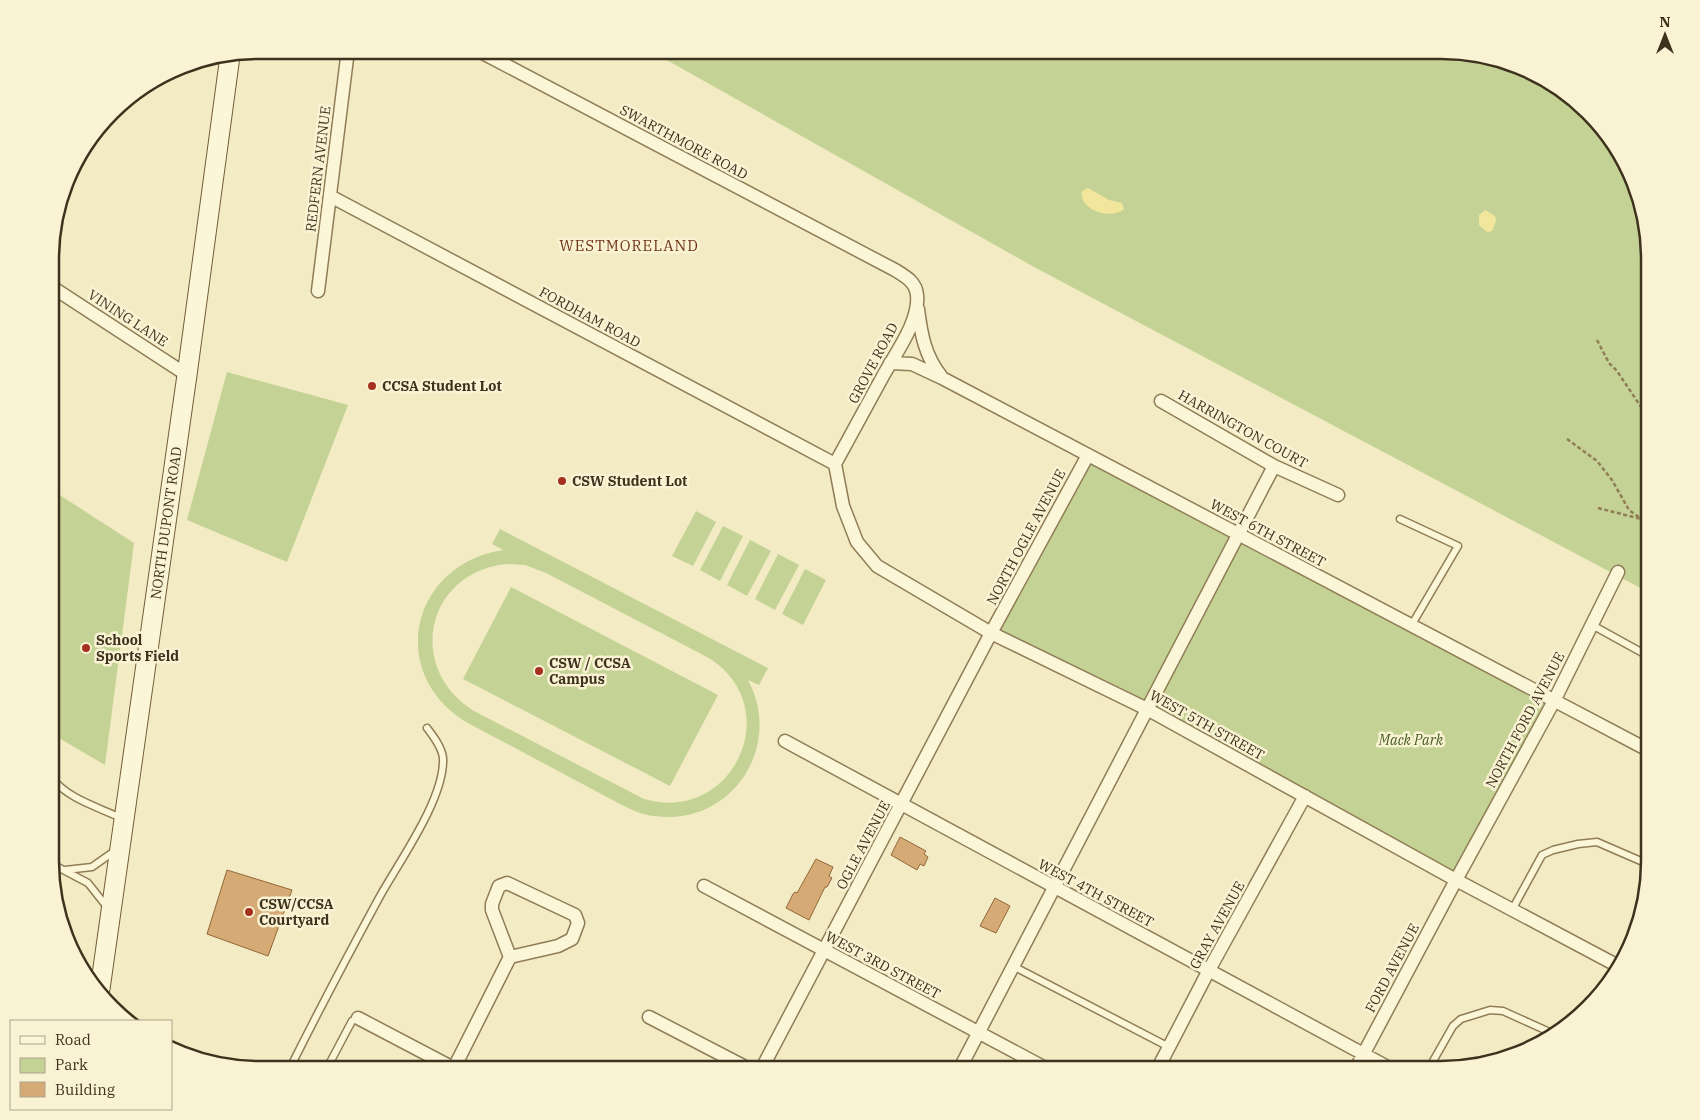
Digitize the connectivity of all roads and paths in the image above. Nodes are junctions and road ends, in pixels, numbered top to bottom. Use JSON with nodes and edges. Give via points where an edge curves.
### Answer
{"nodes":[{"id":1,"x":347,"y":59,"type":"edge"},
{"id":2,"x":494,"y":59,"type":"edge"},
{"id":3,"x":229,"y":61,"type":"edge"},
{"id":4,"x":330,"y":196,"type":"junction"},
{"id":5,"x":318,"y":291,"type":"dead end"},
{"id":6,"x":59,"y":292,"type":"edge"},
{"id":7,"x":918,"y":304,"type":"junction"},
{"id":8,"x":1597,"y":340,"type":"dead end"},
{"id":9,"x":890,"y":363,"type":"junction"},
{"id":10,"x":187,"y":375,"type":"junction"},
{"id":11,"x":942,"y":378,"type":"junction"},
{"id":12,"x":1161,"y":401,"type":"dead end"},
{"id":13,"x":1641,"y":407,"type":"edge"},
{"id":14,"x":1567,"y":440,"type":"dead end"},
{"id":15,"x":1088,"y":455,"type":"junction"},
{"id":16,"x":836,"y":464,"type":"junction"},
{"id":17,"x":1274,"y":466,"type":"junction"},
{"id":18,"x":1338,"y":495,"type":"dead end"},
{"id":19,"x":1598,"y":508,"type":"dead end"},
{"id":20,"x":1400,"y":518,"type":"dead end"},
{"id":21,"x":1641,"y":519,"type":"edge"},
{"id":22,"x":1641,"y":520,"type":"edge"},
{"id":23,"x":1238,"y":534,"type":"junction"},
{"id":24,"x":1618,"y":572,"type":"dead end"},
{"id":25,"x":1592,"y":625,"type":"junction"},
{"id":26,"x":1411,"y":626,"type":"junction"},
{"id":27,"x":991,"y":633,"type":"junction"},
{"id":28,"x":1641,"y":652,"type":"edge"},
{"id":29,"x":1554,"y":701,"type":"junction"},
{"id":30,"x":1147,"y":709,"type":"junction"},
{"id":31,"x":427,"y":728,"type":"dead end"},
{"id":32,"x":785,"y":741,"type":"dead end"},
{"id":33,"x":1641,"y":746,"type":"edge"},
{"id":34,"x":59,"y":787,"type":"edge"},
{"id":35,"x":1305,"y":796,"type":"junction"},
{"id":36,"x":902,"y":804,"type":"junction"},
{"id":37,"x":124,"y":819,"type":"junction"},
{"id":38,"x":120,"y":847,"type":"junction"},
{"id":39,"x":1641,"y":861,"type":"edge"},
{"id":40,"x":59,"y":868,"type":"edge"},
{"id":41,"x":63,"y":871,"type":"junction"},
{"id":42,"x":1456,"y":880,"type":"junction"},
{"id":43,"x":704,"y":886,"type":"dead end"},
{"id":44,"x":1054,"y":888,"type":"junction"},
{"id":45,"x":1512,"y":910,"type":"junction"},
{"id":46,"x":111,"y":911,"type":"junction"},
{"id":47,"x":824,"y":950,"type":"junction"},
{"id":48,"x":510,"y":957,"type":"junction"},
{"id":49,"x":1613,"y":963,"type":"edge"},
{"id":50,"x":1013,"y":966,"type":"junction"},
{"id":51,"x":1209,"y":970,"type":"junction"},
{"id":52,"x":101,"y":984,"type":"edge"},
{"id":53,"x":648,"y":1017,"type":"dead end"},
{"id":54,"x":358,"y":1018,"type":"joint"},
{"id":55,"x":1546,"y":1031,"type":"edge"},
{"id":56,"x":978,"y":1032,"type":"junction"},
{"id":57,"x":1169,"y":1047,"type":"junction"},
{"id":58,"x":1363,"y":1054,"type":"junction"},
{"id":59,"x":294,"y":1061,"type":"edge"},
{"id":60,"x":331,"y":1061,"type":"edge"},
{"id":61,"x":441,"y":1061,"type":"edge"},
{"id":62,"x":460,"y":1061,"type":"edge"},
{"id":63,"x":734,"y":1061,"type":"edge"},
{"id":64,"x":766,"y":1061,"type":"edge"},
{"id":65,"x":964,"y":1061,"type":"edge"},
{"id":66,"x":1032,"y":1061,"type":"edge"},
{"id":67,"x":1162,"y":1061,"type":"edge"},
{"id":68,"x":1360,"y":1061,"type":"edge"},
{"id":69,"x":1376,"y":1061,"type":"edge"},
{"id":70,"x":1433,"y":1061,"type":"edge"}],
"edges":[{"from":1,"to":4,"type":"street","name":"REDFERN AVENUE"},
{"from":2,"to":7,"type":"street","name":"SWARTHMORE ROAD","via":[[896,270],[912,282],[918,294]]},
{"from":3,"to":10,"type":"main road","name":"NORTH DUPONT ROAD"},
{"from":4,"to":5,"type":"street","name":"REDFERN AVENUE"},
{"from":4,"to":16,"type":"street","name":"FORDHAM ROAD"},
{"from":6,"to":10,"type":"street","name":"VINING LANE"},
{"from":7,"to":9,"type":"street","name":"GROVE ROAD","via":[[906,336]]},
{"from":7,"to":11,"type":"street","name":"WEST 6TH STREET","via":[[925,348]]},
{"from":8,"to":13,"type":"path","via":[[1609,363],[1618,371]]},
{"from":9,"to":11,"type":"street","via":[[912,364]]},
{"from":9,"to":16,"type":"street","name":"GROVE ROAD"},
{"from":10,"to":37,"type":"main road","name":"NORTH DUPONT ROAD"},
{"from":11,"to":15,"type":"street","name":"WEST 6TH STREET"},
{"from":12,"to":17,"type":"street","name":"HARRINGTON COURT"},
{"from":14,"to":21,"type":"path","via":[[1596,461],[1630,510]]},
{"from":15,"to":23,"type":"street","name":"WEST 6TH STREET"},
{"from":15,"to":27,"type":"street","name":"NORTH OGLE AVENUE"},
{"from":16,"to":27,"type":"street","name":"WEST 5TH STREET","via":[[843,506],[857,542],[877,566]]},
{"from":17,"to":18,"type":"street","name":"HARRINGTON COURT"},
{"from":17,"to":23,"type":"street"},
{"from":19,"to":22,"type":"path"},
{"from":20,"to":26,"type":"lane","via":[[1458,546]]},
{"from":23,"to":26,"type":"street","name":"WEST 6TH STREET"},
{"from":23,"to":30,"type":"street"},
{"from":24,"to":25,"type":"street","name":"NORTH FORD AVENUE"},
{"from":25,"to":28,"type":"lane"},
{"from":25,"to":29,"type":"street","name":"NORTH FORD AVENUE"},
{"from":26,"to":29,"type":"street","name":"WEST 6TH STREET"},
{"from":27,"to":30,"type":"street","name":"WEST 5TH STREET"},
{"from":27,"to":36,"type":"street","name":"OGLE AVENUE"},
{"from":29,"to":33,"type":"street","name":"WEST 6TH STREET"},
{"from":29,"to":42,"type":"street","name":"NORTH FORD AVENUE"},
{"from":30,"to":35,"type":"street","name":"WEST 5TH STREET"},
{"from":30,"to":44,"type":"street"},
{"from":31,"to":59,"type":"lane","via":[[443,756],[432,802]]},
{"from":32,"to":36,"type":"street","name":"WEST 4TH STREET"},
{"from":34,"to":37,"type":"lane","via":[[68,794]]},
{"from":35,"to":42,"type":"street","name":"WEST 5TH STREET"},
{"from":35,"to":51,"type":"street","name":"GRAY AVENUE"},
{"from":36,"to":44,"type":"street","name":"WEST 4TH STREET"},
{"from":36,"to":47,"type":"street","name":"OGLE AVENUE"},
{"from":37,"to":38,"type":"main road","name":"NORTH DUPONT ROAD"},
{"from":38,"to":41,"type":"lane","via":[[92,867]]},
{"from":38,"to":46,"type":"main road","name":"NORTH DUPONT ROAD"},
{"from":39,"to":45,"type":"lane","via":[[1597,842],[1553,850],[1542,855]]},
{"from":40,"to":41,"type":"lane"},
{"from":41,"to":46,"type":"lane","via":[[88,883]]},
{"from":42,"to":45,"type":"street","name":"WEST 5TH STREET"},
{"from":42,"to":58,"type":"street","name":"FORD AVENUE"},
{"from":43,"to":47,"type":"street","name":"WEST 3RD STREET"},
{"from":44,"to":50,"type":"street"},
{"from":44,"to":51,"type":"street","name":"WEST 4TH STREET"},
{"from":45,"to":49,"type":"street","name":"WEST 5TH STREET"},
{"from":46,"to":52,"type":"main road","name":"NORTH DUPONT ROAD"},
{"from":47,"to":56,"type":"street","name":"WEST 3RD STREET"},
{"from":47,"to":64,"type":"street","name":"OGLE AVENUE"},
{"from":48,"to":48,"type":"street","via":[[492,910],[499,886],[507,883],[576,915],[578,923],[572,939],[558,946]]},
{"from":48,"to":62,"type":"street"},
{"from":50,"to":56,"type":"street"},
{"from":50,"to":57,"type":"lane"},
{"from":51,"to":57,"type":"street","name":"GRAY AVENUE"},
{"from":51,"to":58,"type":"street","name":"WEST 4TH STREET"},
{"from":53,"to":63,"type":"street"},
{"from":54,"to":60,"type":"lane","via":[[352,1022]]},
{"from":54,"to":61,"type":"street"},
{"from":55,"to":70,"type":"lane","via":[[1503,1011],[1490,1010],[1461,1019],[1453,1026]]},
{"from":56,"to":65,"type":"street"},
{"from":56,"to":66,"type":"street","name":"WEST 3RD STREET"},
{"from":57,"to":67,"type":"street","name":"GRAY AVENUE"},
{"from":58,"to":68,"type":"street","name":"FORD AVENUE"},
{"from":58,"to":69,"type":"street","name":"WEST 4TH STREET"}]}
